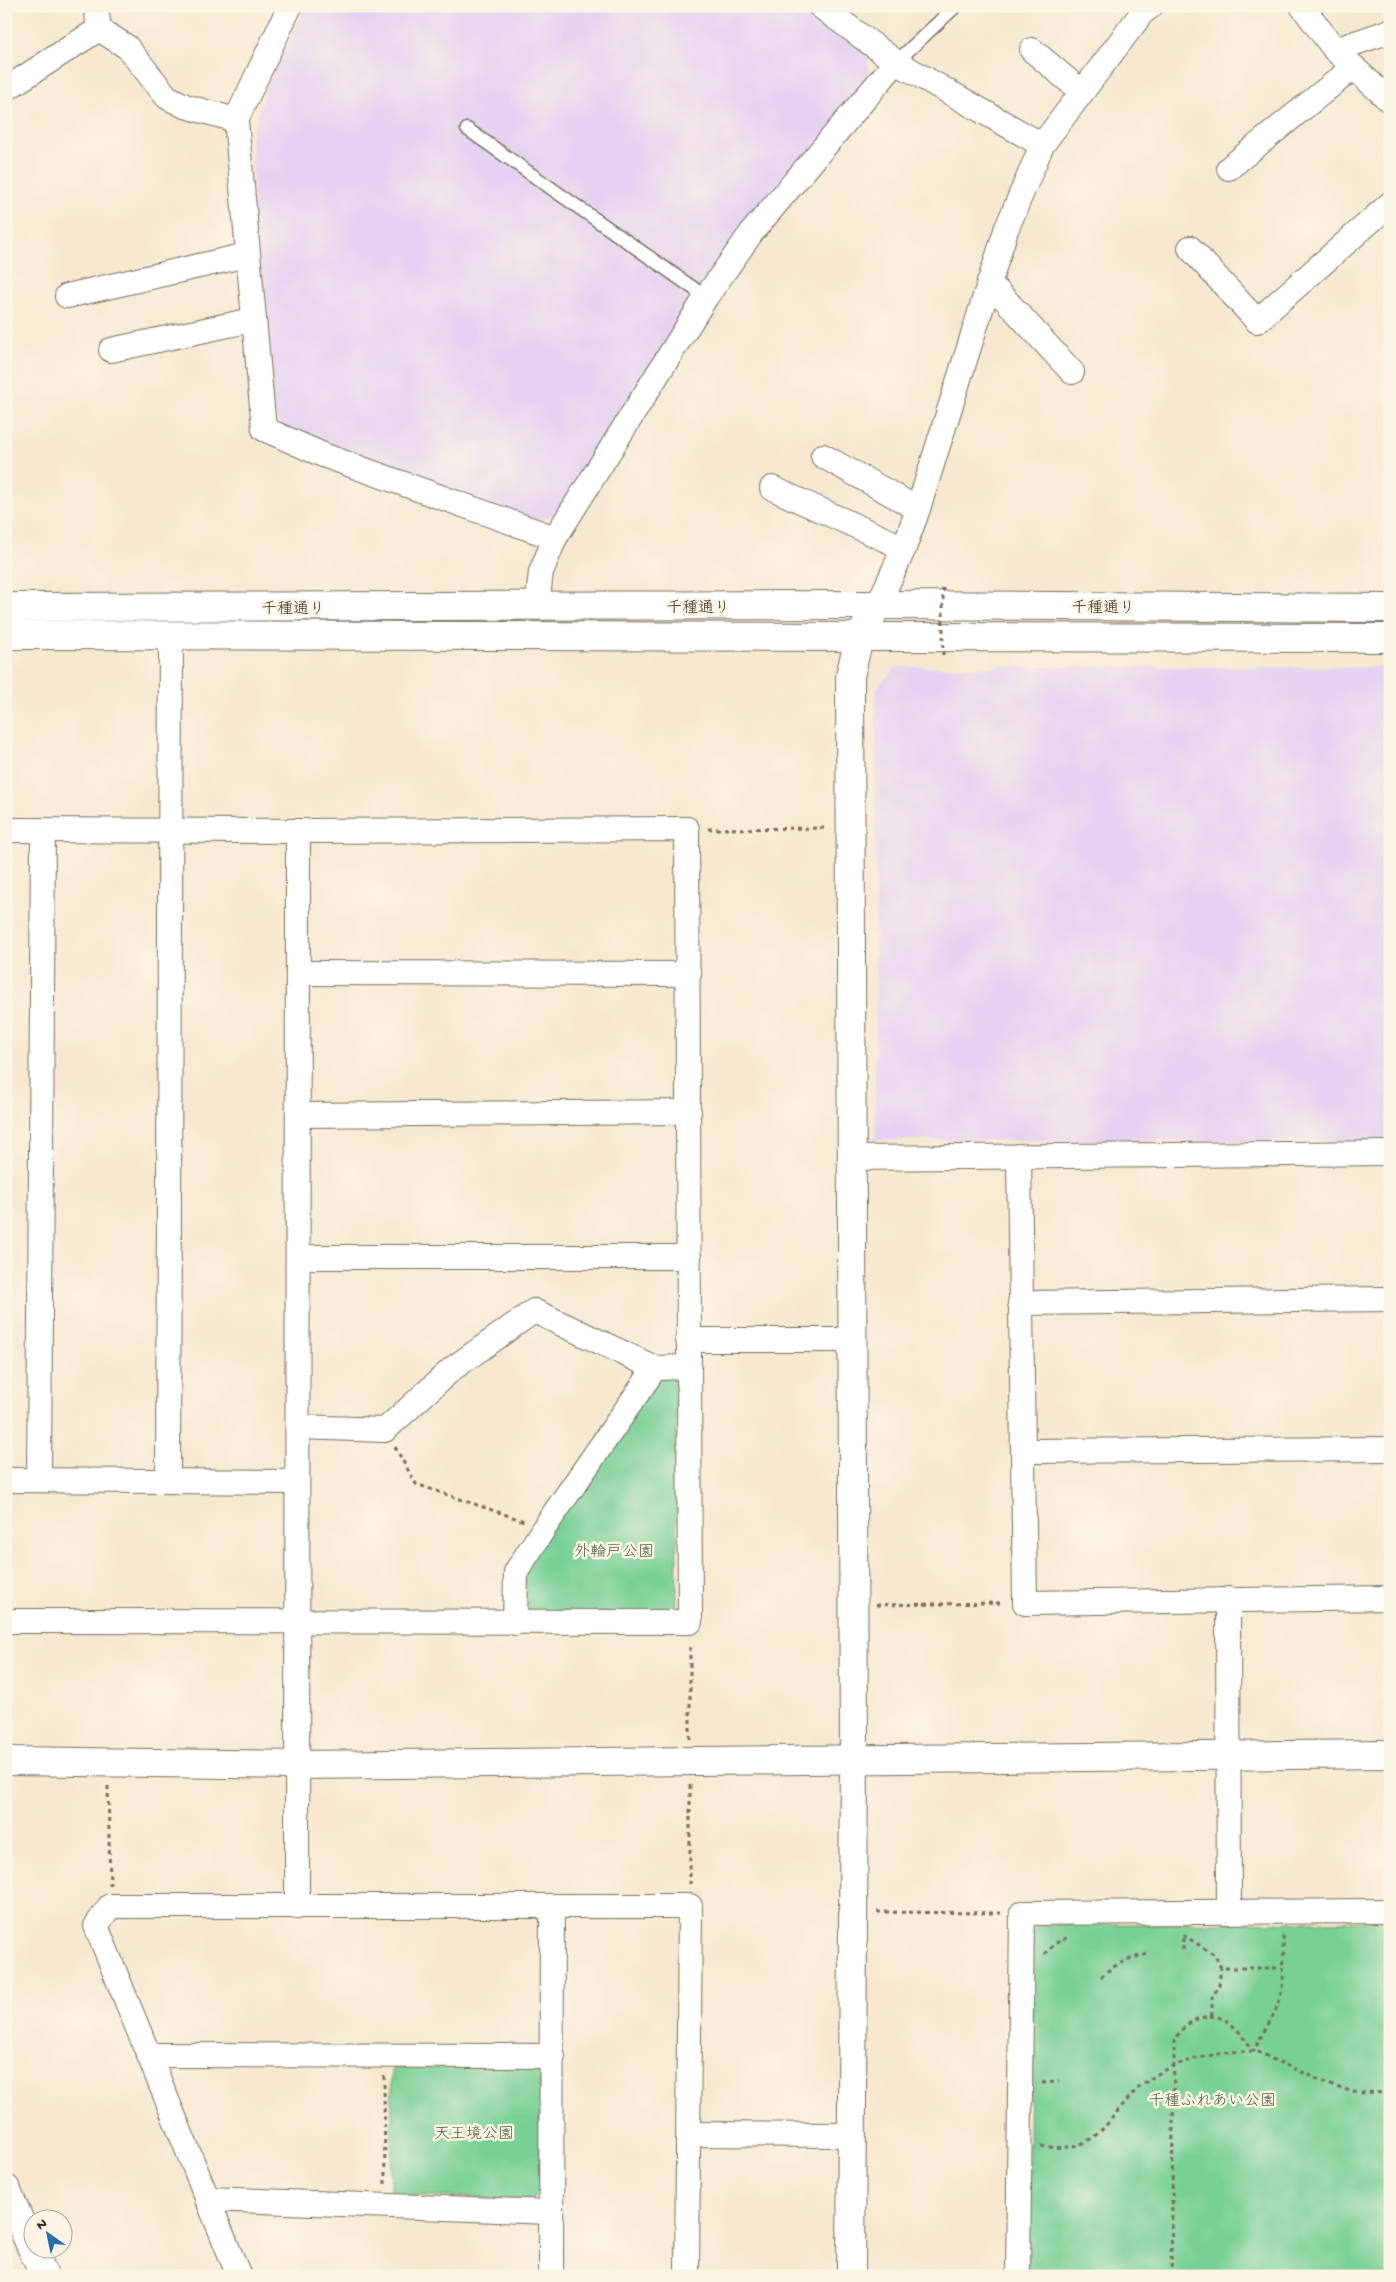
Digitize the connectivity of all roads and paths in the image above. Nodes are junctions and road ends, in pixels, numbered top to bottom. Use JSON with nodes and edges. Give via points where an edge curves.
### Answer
{"nodes":[{"id":1,"x":96,"y":6,"type":"edge"},
{"id":2,"x":290,"y":6,"type":"edge"},
{"id":3,"x":820,"y":6,"type":"edge"},
{"id":4,"x":956,"y":6,"type":"edge"},
{"id":5,"x":1151,"y":6,"type":"edge"},
{"id":6,"x":1302,"y":6,"type":"edge"},
{"id":7,"x":99,"y":29,"type":"junction"},
{"id":8,"x":1390,"y":30,"type":"edge"},
{"id":9,"x":1032,"y":50,"type":"dead end"},
{"id":10,"x":1335,"y":50,"type":"junction"},
{"id":11,"x":896,"y":62,"type":"junction"},
{"id":12,"x":1354,"y":67,"type":"junction"},
{"id":13,"x":6,"y":89,"type":"edge"},
{"id":14,"x":1082,"y":92,"type":"junction"},
{"id":15,"x":1390,"y":101,"type":"edge"},
{"id":16,"x":236,"y":120,"type":"junction"},
{"id":17,"x":468,"y":129,"type":"dead end"},
{"id":18,"x":1042,"y":145,"type":"junction"},
{"id":19,"x":1229,"y":168,"type":"dead end"},
{"id":20,"x":1390,"y":204,"type":"edge"},
{"id":21,"x":1190,"y":248,"type":"dead end"},
{"id":22,"x":247,"y":255,"type":"junction"},
{"id":23,"x":988,"y":282,"type":"junction"},
{"id":24,"x":67,"y":296,"type":"dead end"},
{"id":25,"x":706,"y":297,"type":"junction"},
{"id":26,"x":252,"y":320,"type":"junction"},
{"id":27,"x":111,"y":350,"type":"dead end"},
{"id":28,"x":1072,"y":372,"type":"dead end"},
{"id":29,"x":823,"y":456,"type":"dead end"},
{"id":30,"x":772,"y":488,"type":"dead end"},
{"id":31,"x":918,"y":509,"type":"junction"},
{"id":32,"x":555,"y":538,"type":"junction"},
{"id":33,"x":904,"y":548,"type":"junction"},
{"id":34,"x":943,"y":588,"type":"dead end"},
{"id":35,"x":878,"y":605,"type":"junction"},
{"id":36,"x":6,"y":607,"type":"edge"},
{"id":37,"x":537,"y":607,"type":"junction"},
{"id":38,"x":1390,"y":608,"type":"edge"},
{"id":39,"x":6,"y":635,"type":"edge"},
{"id":40,"x":171,"y":635,"type":"junction"},
{"id":41,"x":859,"y":638,"type":"junction"},
{"id":42,"x":1390,"y":638,"type":"edge"},
{"id":43,"x":944,"y":655,"type":"dead end"},
{"id":44,"x":850,"y":828,"type":"junction"},
{"id":45,"x":687,"y":829,"type":"junction"},
{"id":46,"x":6,"y":830,"type":"edge"},
{"id":47,"x":42,"y":830,"type":"junction"},
{"id":48,"x":170,"y":830,"type":"junction"},
{"id":49,"x":298,"y":832,"type":"junction"},
{"id":50,"x":299,"y":973,"type":"junction"},
{"id":51,"x":689,"y":974,"type":"junction"},
{"id":52,"x":688,"y":1112,"type":"junction"},
{"id":53,"x":299,"y":1115,"type":"junction"},
{"id":54,"x":1390,"y":1153,"type":"edge"},
{"id":55,"x":1019,"y":1156,"type":"junction"},
{"id":56,"x":851,"y":1158,"type":"junction"},
{"id":57,"x":299,"y":1257,"type":"junction"},
{"id":58,"x":689,"y":1257,"type":"junction"},
{"id":59,"x":1390,"y":1299,"type":"edge"},
{"id":60,"x":1020,"y":1303,"type":"junction"},
{"id":61,"x":688,"y":1340,"type":"junction"},
{"id":62,"x":851,"y":1340,"type":"junction"},
{"id":63,"x":688,"y":1367,"type":"junction"},
{"id":64,"x":655,"y":1368,"type":"junction"},
{"id":65,"x":298,"y":1427,"type":"junction"},
{"id":66,"x":385,"y":1430,"type":"junction"},
{"id":67,"x":1390,"y":1449,"type":"edge"},
{"id":68,"x":1023,"y":1451,"type":"junction"},
{"id":69,"x":6,"y":1480,"type":"edge"},
{"id":70,"x":39,"y":1480,"type":"junction"},
{"id":71,"x":168,"y":1480,"type":"junction"},
{"id":72,"x":297,"y":1482,"type":"junction"},
{"id":73,"x":544,"y":1528,"type":"junction"},
{"id":74,"x":1390,"y":1598,"type":"edge"},
{"id":75,"x":1228,"y":1599,"type":"junction"},
{"id":76,"x":1026,"y":1603,"type":"junction"},
{"id":77,"x":853,"y":1605,"type":"junction"},
{"id":78,"x":6,"y":1621,"type":"edge"},
{"id":79,"x":296,"y":1623,"type":"junction"},
{"id":80,"x":515,"y":1623,"type":"junction"},
{"id":81,"x":1390,"y":1754,"type":"edge"},
{"id":82,"x":1228,"y":1755,"type":"junction"},
{"id":83,"x":854,"y":1758,"type":"junction"},
{"id":84,"x":6,"y":1762,"type":"edge"},
{"id":85,"x":108,"y":1763,"type":"junction"},
{"id":86,"x":296,"y":1765,"type":"junction"},
{"id":87,"x":110,"y":1906,"type":"junction"},
{"id":88,"x":297,"y":1907,"type":"junction"},
{"id":89,"x":552,"y":1907,"type":"junction"},
{"id":90,"x":1390,"y":1911,"type":"edge"},
{"id":91,"x":854,"y":1912,"type":"junction"},
{"id":92,"x":1229,"y":1912,"type":"junction"},
{"id":93,"x":1022,"y":1913,"type":"junction"},
{"id":94,"x":1283,"y":1929,"type":"dead end"},
{"id":95,"x":1186,"y":1931,"type":"dead end"},
{"id":96,"x":1076,"y":1932,"type":"dead end"},
{"id":97,"x":1183,"y":1935,"type":"junction"},
{"id":98,"x":1183,"y":1950,"type":"dead end"},
{"id":99,"x":1149,"y":1954,"type":"dead end"},
{"id":100,"x":1043,"y":1955,"type":"dead end"},
{"id":101,"x":1221,"y":1968,"type":"junction"},
{"id":102,"x":1283,"y":1968,"type":"junction"},
{"id":103,"x":1101,"y":1977,"type":"dead end"},
{"id":104,"x":1212,"y":2016,"type":"junction"},
{"id":105,"x":1254,"y":2051,"type":"junction"},
{"id":106,"x":149,"y":2056,"type":"junction"},
{"id":107,"x":384,"y":2056,"type":"junction"},
{"id":108,"x":553,"y":2056,"type":"junction"},
{"id":109,"x":1174,"y":2067,"type":"junction"},
{"id":110,"x":1042,"y":2074,"type":"dead end"},
{"id":111,"x":1059,"y":2082,"type":"dead end"},
{"id":112,"x":1042,"y":2083,"type":"junction"},
{"id":113,"x":1041,"y":2088,"type":"dead end"},
{"id":114,"x":1390,"y":2093,"type":"edge"},
{"id":115,"x":689,"y":2134,"type":"junction"},
{"id":116,"x":851,"y":2135,"type":"junction"},
{"id":117,"x":1036,"y":2146,"type":"dead end"},
{"id":118,"x":6,"y":2189,"type":"edge"},
{"id":119,"x":207,"y":2199,"type":"junction"},
{"id":120,"x":385,"y":2204,"type":"junction"},
{"id":121,"x":551,"y":2212,"type":"junction"},
{"id":122,"x":22,"y":2225,"type":"edge"},
{"id":123,"x":37,"y":2260,"type":"edge"},
{"id":124,"x":44,"y":2276,"type":"edge"},
{"id":125,"x":239,"y":2276,"type":"edge"},
{"id":126,"x":551,"y":2276,"type":"edge"},
{"id":127,"x":687,"y":2276,"type":"edge"},
{"id":128,"x":852,"y":2276,"type":"edge"},
{"id":129,"x":1018,"y":2276,"type":"edge"},
{"id":130,"x":1172,"y":2276,"type":"edge"}],
"edges":[{"from":1,"to":7,"type":"street"},
{"from":2,"to":16,"type":"street"},
{"from":3,"to":11,"type":"street"},
{"from":4,"to":11,"type":"lane"},
{"from":5,"to":14,"type":"street","via":[[1142,13]]},
{"from":6,"to":10,"type":"street"},
{"from":7,"to":13,"type":"street"},
{"from":7,"to":16,"type":"street","via":[[127,47],[167,97],[185,106]]},
{"from":8,"to":10,"type":"street"},
{"from":9,"to":14,"type":"street"},
{"from":10,"to":12,"type":"street"},
{"from":11,"to":18,"type":"street"},
{"from":11,"to":25,"type":"street","via":[[752,232]]},
{"from":12,"to":15,"type":"street"},
{"from":12,"to":19,"type":"street"},
{"from":14,"to":18,"type":"street"},
{"from":16,"to":22,"type":"street"},
{"from":17,"to":25,"type":"lane"},
{"from":18,"to":23,"type":"street"},
{"from":20,"to":21,"type":"street","via":[[1257,321]]},
{"from":22,"to":24,"type":"street"},
{"from":22,"to":26,"type":"street"},
{"from":23,"to":28,"type":"street"},
{"from":23,"to":31,"type":"street"},
{"from":25,"to":32,"type":"street"},
{"from":26,"to":27,"type":"street"},
{"from":26,"to":32,"type":"street","via":[[264,428],[323,455]]},
{"from":29,"to":31,"type":"street"},
{"from":30,"to":33,"type":"street"},
{"from":31,"to":33,"type":"street"},
{"from":32,"to":37,"type":"street","via":[[541,572]]},
{"from":33,"to":35,"type":"street"},
{"from":34,"to":43,"type":"path","bridge":true},
{"from":35,"to":37,"type":"street","name":"千種通り"},
{"from":35,"to":38,"type":"street","name":"千種通り"},
{"from":35,"to":41,"type":"street"},
{"from":36,"to":37,"type":"street","name":"千種通り"},
{"from":39,"to":40,"type":"street","name":"千種通り"},
{"from":40,"to":41,"type":"street","name":"千種通り"},
{"from":40,"to":48,"type":"street"},
{"from":41,"to":42,"type":"street","name":"千種通り"},
{"from":41,"to":44,"type":"street","via":[[850,676]]},
{"from":44,"to":45,"type":"path"},
{"from":44,"to":56,"type":"street"},
{"from":45,"to":49,"type":"street"},
{"from":45,"to":51,"type":"street"},
{"from":46,"to":47,"type":"street"},
{"from":47,"to":48,"type":"street"},
{"from":47,"to":70,"type":"street"},
{"from":48,"to":49,"type":"street"},
{"from":48,"to":71,"type":"street"},
{"from":49,"to":50,"type":"street"},
{"from":50,"to":51,"type":"street"},
{"from":50,"to":53,"type":"street"},
{"from":51,"to":52,"type":"street"},
{"from":52,"to":53,"type":"street"},
{"from":52,"to":58,"type":"street"},
{"from":53,"to":57,"type":"street"},
{"from":54,"to":55,"type":"street"},
{"from":55,"to":56,"type":"street"},
{"from":55,"to":60,"type":"street"},
{"from":56,"to":62,"type":"street"},
{"from":57,"to":58,"type":"street"},
{"from":57,"to":65,"type":"street"},
{"from":58,"to":61,"type":"street"},
{"from":59,"to":60,"type":"street"},
{"from":60,"to":68,"type":"street"},
{"from":61,"to":62,"type":"street"},
{"from":61,"to":63,"type":"street"},
{"from":62,"to":77,"type":"street"},
{"from":63,"to":64,"type":"street"},
{"from":63,"to":80,"type":"street","via":[[690,1622]]},
{"from":64,"to":66,"type":"street","via":[[534,1311],[452,1369]]},
{"from":64,"to":73,"type":"street"},
{"from":65,"to":66,"type":"street"},
{"from":65,"to":72,"type":"street"},
{"from":66,"to":73,"type":"path","via":[[416,1484]]},
{"from":67,"to":68,"type":"street"},
{"from":68,"to":76,"type":"street"},
{"from":69,"to":70,"type":"street"},
{"from":70,"to":71,"type":"street"},
{"from":71,"to":72,"type":"street"},
{"from":72,"to":79,"type":"street"},
{"from":73,"to":80,"type":"street","via":[[516,1572]]},
{"from":74,"to":75,"type":"street"},
{"from":75,"to":76,"type":"street"},
{"from":75,"to":82,"type":"street"},
{"from":76,"to":77,"type":"path"},
{"from":77,"to":83,"type":"street"},
{"from":78,"to":79,"type":"street"},
{"from":79,"to":80,"type":"street"},
{"from":79,"to":86,"type":"street"},
{"from":81,"to":82,"type":"street"},
{"from":82,"to":83,"type":"street"},
{"from":82,"to":92,"type":"street"},
{"from":83,"to":86,"type":"street"},
{"from":83,"to":91,"type":"street"},
{"from":84,"to":85,"type":"street"},
{"from":85,"to":86,"type":"street"},
{"from":85,"to":87,"type":"path"},
{"from":86,"to":88,"type":"street"},
{"from":87,"to":88,"type":"street"},
{"from":87,"to":106,"type":"street","via":[[96,1926]]},
{"from":88,"to":89,"type":"street"},
{"from":89,"to":108,"type":"street"},
{"from":89,"to":115,"type":"street","via":[[690,1906]]},
{"from":90,"to":92,"type":"street"},
{"from":91,"to":93,"type":"path"},
{"from":91,"to":116,"type":"street"},
{"from":92,"to":93,"type":"street"},
{"from":93,"to":129,"type":"street"},
{"from":94,"to":102,"type":"path"},
{"from":95,"to":97,"type":"path","via":[[1176,1931]]},
{"from":96,"to":100,"type":"path"},
{"from":97,"to":98,"type":"path"},
{"from":97,"to":101,"type":"path","via":[[1215,1955]]},
{"from":99,"to":103,"type":"path","via":[[1132,1958]]},
{"from":101,"to":102,"type":"path"},
{"from":101,"to":104,"type":"path","via":[[1219,1985],[1212,1998]]},
{"from":102,"to":105,"type":"path","via":[[1281,1993],[1275,2011]]},
{"from":104,"to":105,"type":"path","via":[[1228,2021]]},
{"from":104,"to":109,"type":"path","via":[[1201,2018],[1182,2030],[1176,2040]]},
{"from":105,"to":109,"type":"path","via":[[1212,2056]]},
{"from":105,"to":114,"type":"path","via":[[1334,2087]]},
{"from":106,"to":107,"type":"street"},
{"from":106,"to":119,"type":"street"},
{"from":107,"to":108,"type":"street"},
{"from":107,"to":120,"type":"path"},
{"from":108,"to":121,"type":"street"},
{"from":109,"to":117,"type":"path","via":[[1144,2083],[1094,2137],[1076,2146],[1056,2149]]},
{"from":109,"to":130,"type":"path"},
{"from":110,"to":112,"type":"path"},
{"from":111,"to":112,"type":"path"},
{"from":112,"to":113,"type":"path"},
{"from":115,"to":116,"type":"street"},
{"from":115,"to":127,"type":"street"},
{"from":116,"to":128,"type":"street"},
{"from":118,"to":122,"type":"street"},
{"from":119,"to":120,"type":"street"},
{"from":119,"to":125,"type":"street"},
{"from":120,"to":121,"type":"street"},
{"from":121,"to":126,"type":"street"},
{"from":123,"to":124,"type":"street"}]}
